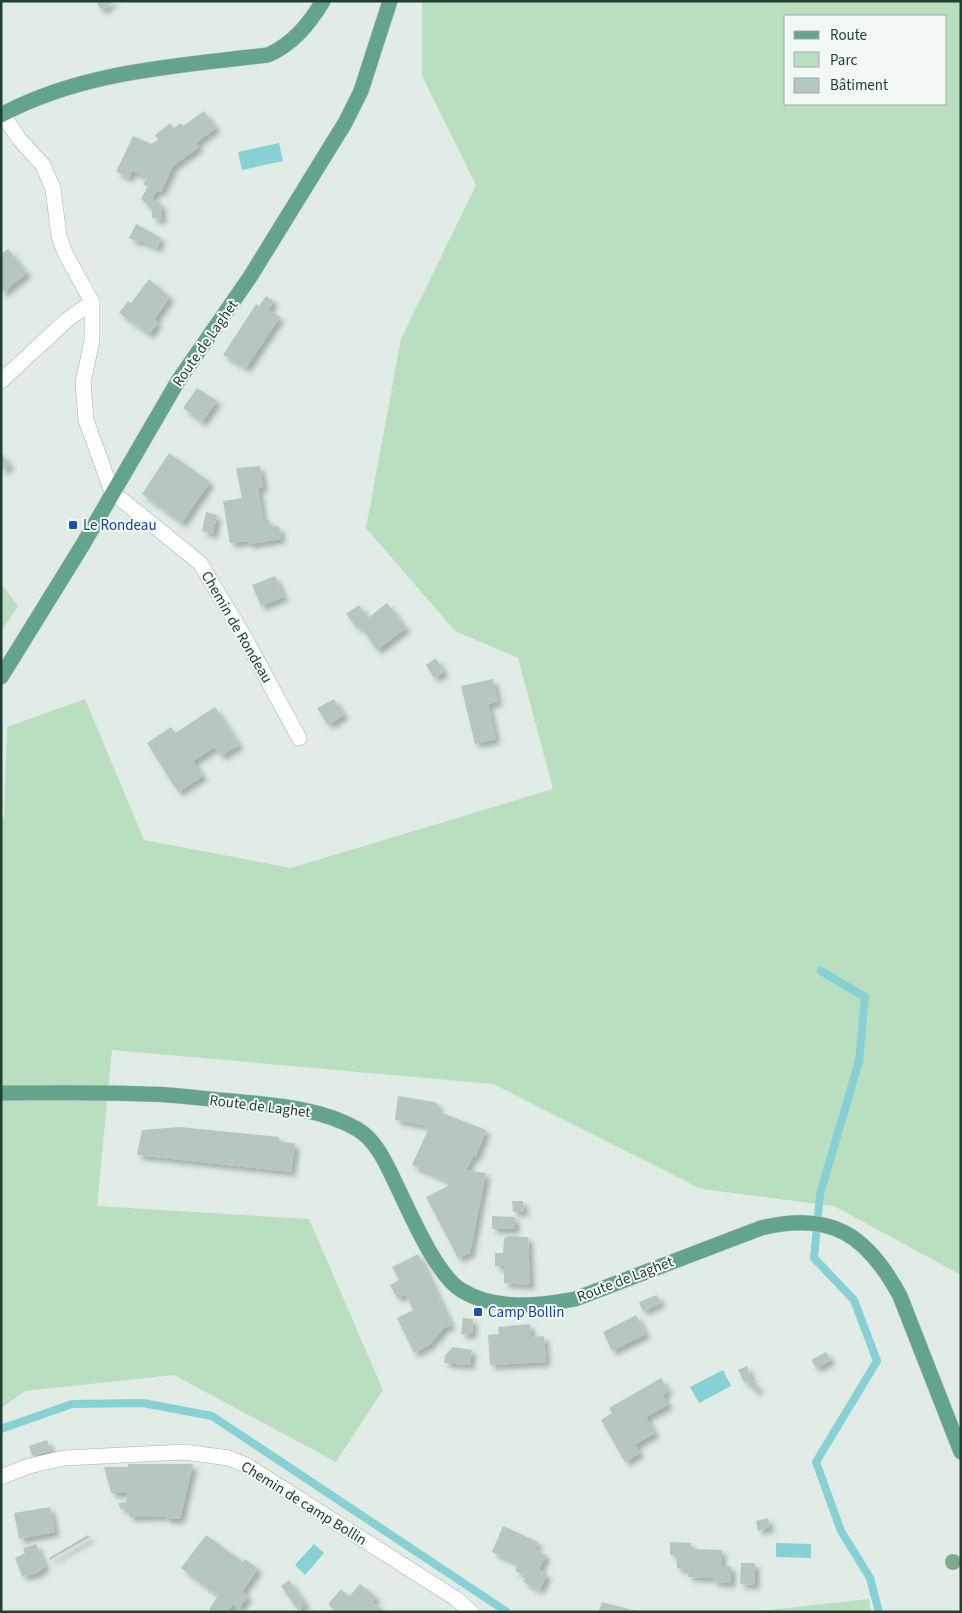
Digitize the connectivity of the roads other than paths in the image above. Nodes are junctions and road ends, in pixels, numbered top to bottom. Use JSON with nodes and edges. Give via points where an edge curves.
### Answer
{"nodes":[{"id":1,"x":323,"y":1,"type":"edge"},
{"id":2,"x":390,"y":1,"type":"edge"},
{"id":3,"x":2,"y":115,"type":"edge"},
{"id":4,"x":92,"y":302,"type":"junction"},
{"id":5,"x":1,"y":382,"type":"edge"},
{"id":6,"x":112,"y":492,"type":"junction"},
{"id":7,"x":1,"y":677,"type":"edge"},
{"id":8,"x":299,"y":738,"type":"dead end"},
{"id":9,"x":1,"y":1093,"type":"edge"},
{"id":10,"x":961,"y":1452,"type":"edge"},
{"id":11,"x":1,"y":1477,"type":"edge"},
{"id":12,"x":471,"y":1612,"type":"edge"}],
"edges":[{"from":1,"to":3,"type":"main road","via":[[298,35],[268,55],[96,79],[50,93]]},
{"from":2,"to":6,"type":"main road","name":"Route de Laghet","via":[[361,91],[346,123],[250,278],[178,381]]},
{"from":3,"to":4,"type":"lane","via":[[43,165],[53,189],[65,253]]},
{"from":4,"to":5,"type":"lane","via":[[67,320]]},
{"from":4,"to":6,"type":"lane","via":[[92,341],[84,382],[86,420]]},
{"from":6,"to":7,"type":"main road","name":"Route de Laghet"},
{"from":6,"to":8,"type":"lane","name":"Chemin de Rondeau","via":[[200,563]]},
{"from":9,"to":10,"type":"main road","name":"Route de Laghet","via":[[147,1094],[269,1105],[322,1114],[358,1129],[374,1145],[388,1168],[441,1268],[460,1290],[488,1301],[517,1305],[575,1299],[761,1228],[784,1222],[828,1226],[861,1242],[888,1275],[900,1296]]},
{"from":11,"to":12,"type":"lane","name":"Chemin de camp Bollin","via":[[28,1466],[64,1458],[184,1452],[229,1458],[255,1470],[455,1598]]}]}
